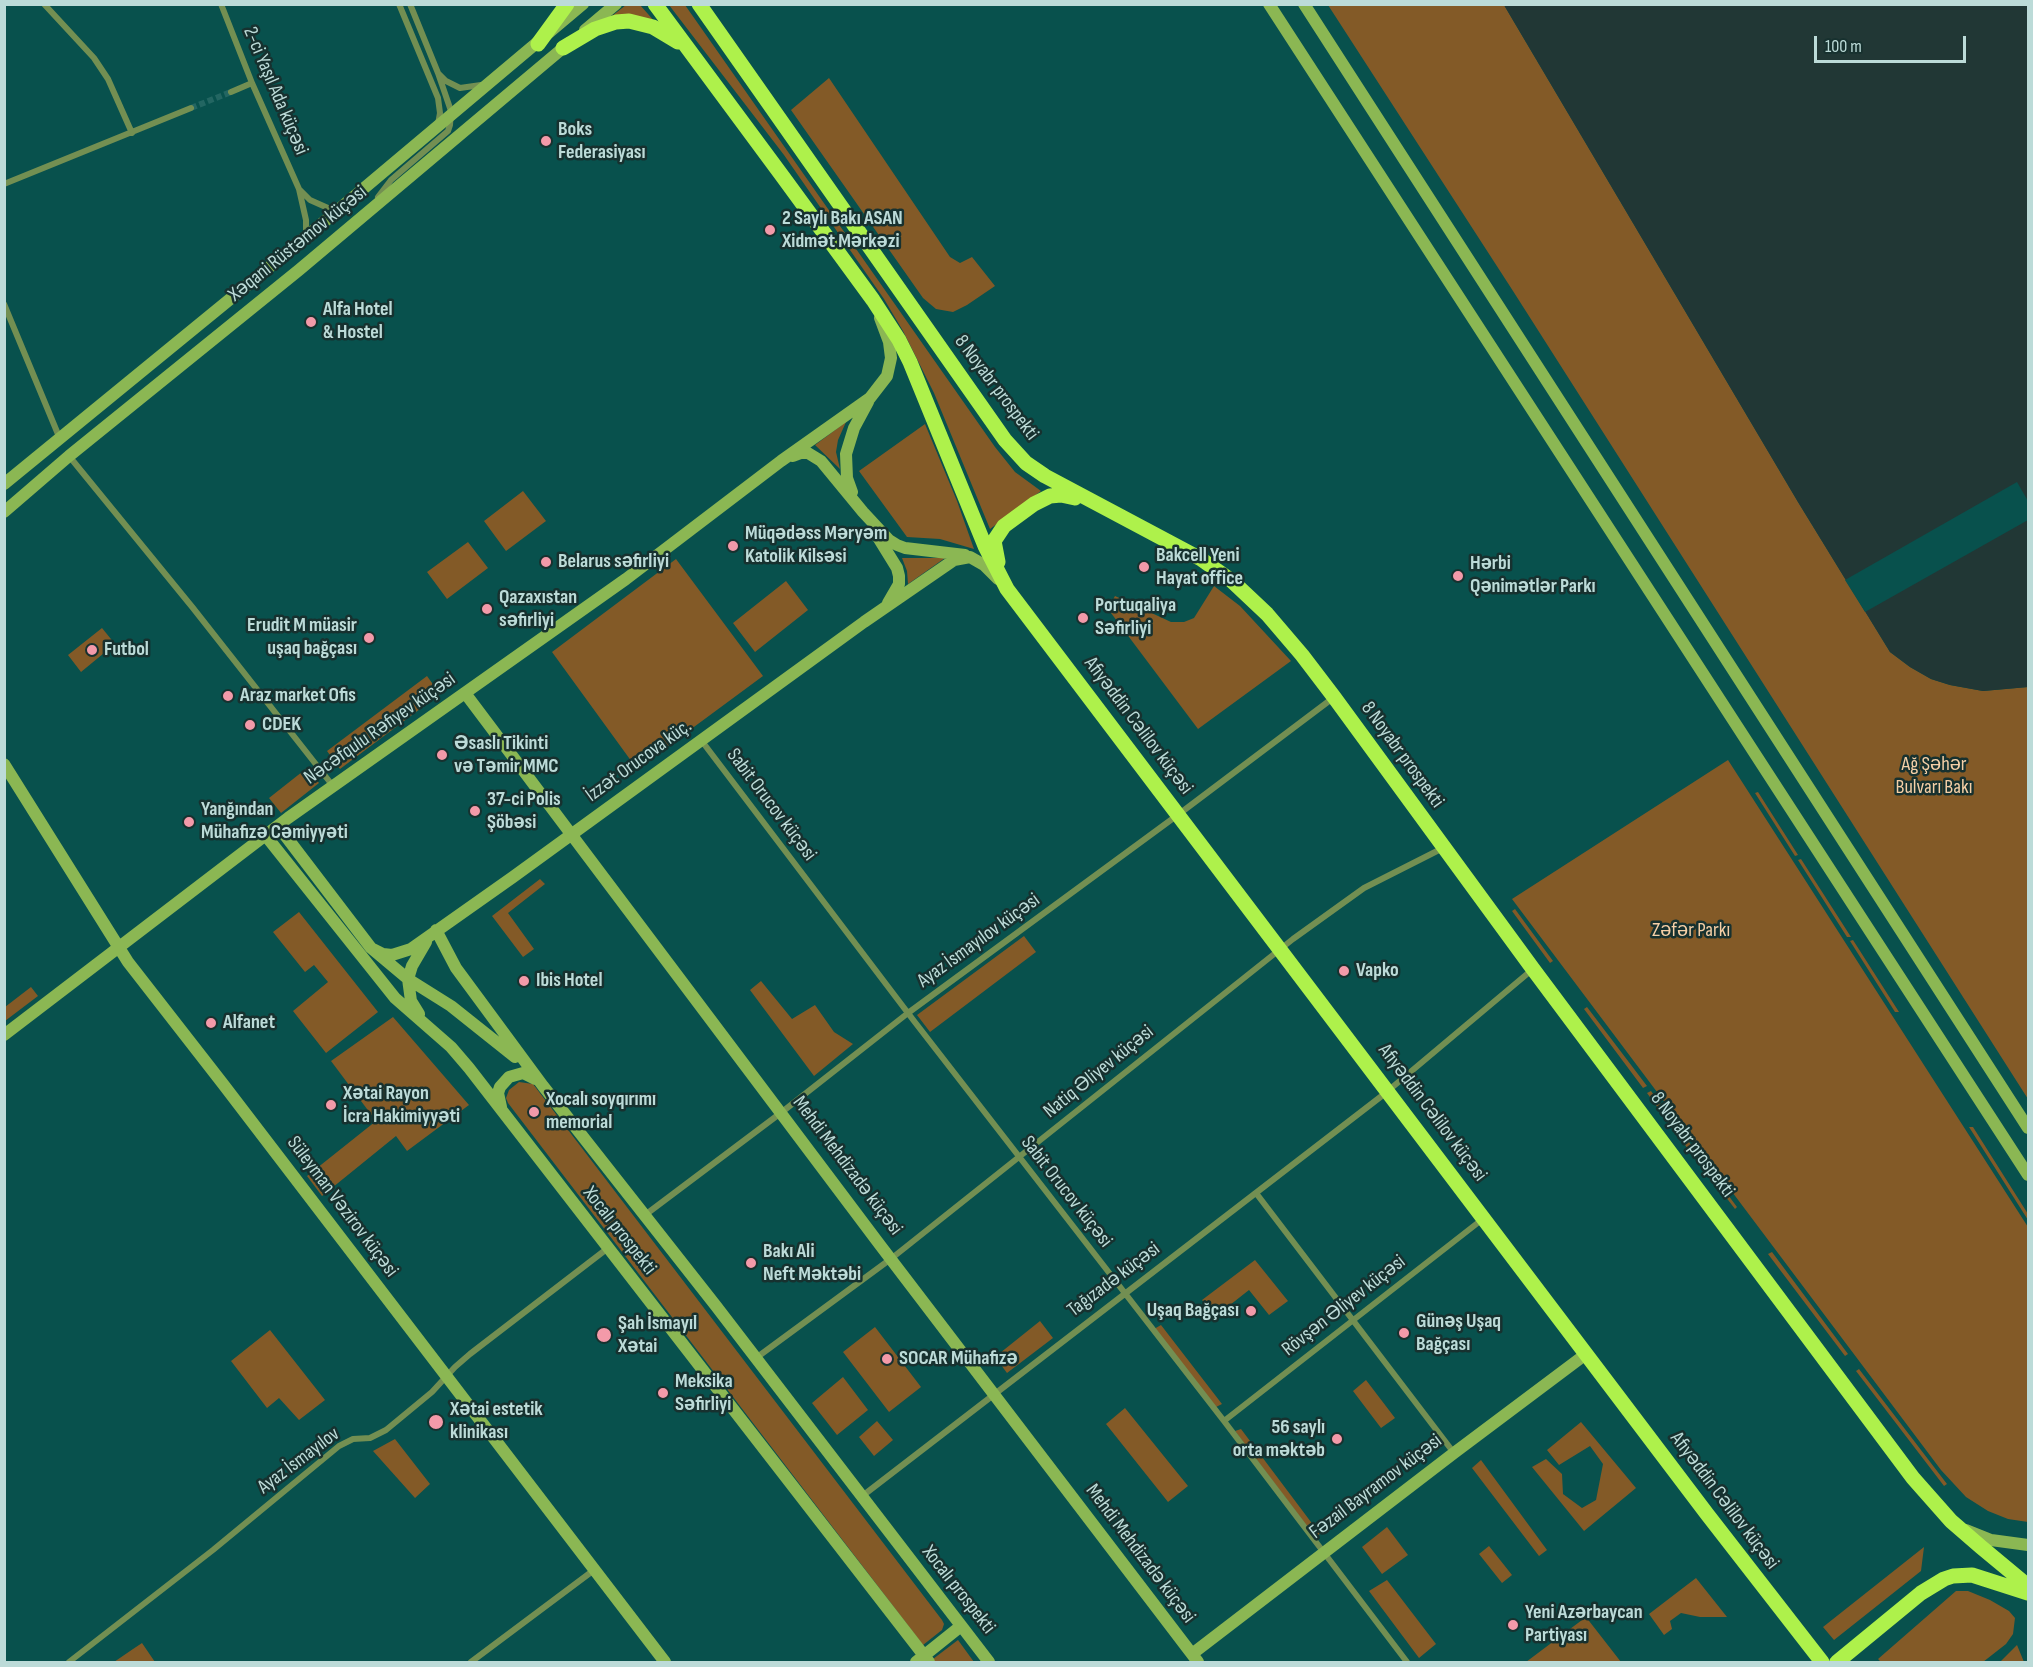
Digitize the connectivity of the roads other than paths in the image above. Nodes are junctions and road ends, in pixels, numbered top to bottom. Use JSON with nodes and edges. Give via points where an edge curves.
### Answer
{"nodes":[{"id":1,"x":44,"y":4,"type":"edge"},
{"id":2,"x":221,"y":4,"type":"edge"},
{"id":3,"x":399,"y":4,"type":"edge"},
{"id":4,"x":410,"y":4,"type":"edge"},
{"id":5,"x":567,"y":4,"type":"edge"},
{"id":6,"x":584,"y":4,"type":"edge"},
{"id":7,"x":616,"y":4,"type":"edge"},
{"id":8,"x":655,"y":4,"type":"edge"},
{"id":9,"x":699,"y":4,"type":"edge"},
{"id":10,"x":711,"y":4,"type":"edge"},
{"id":11,"x":1269,"y":4,"type":"edge"},
{"id":12,"x":1304,"y":4,"type":"edge"},
{"id":13,"x":538,"y":44,"type":"junction"},
{"id":14,"x":563,"y":48,"type":"junction"},
{"id":15,"x":730,"y":51,"type":"junction"},
{"id":16,"x":699,"y":63,"type":"junction"},
{"id":17,"x":438,"y":73,"type":"junction"},
{"id":18,"x":492,"y":80,"type":"junction"},
{"id":19,"x":252,"y":82,"type":"junction"},
{"id":20,"x":231,"y":92,"type":"tunnel mouth"},
{"id":21,"x":191,"y":108,"type":"tunnel mouth"},
{"id":22,"x":451,"y":115,"type":"junction"},
{"id":23,"x":437,"y":127,"type":"junction"},
{"id":24,"x":132,"y":133,"type":"junction"},
{"id":25,"x":4,"y":184,"type":"edge"},
{"id":26,"x":299,"y":189,"type":"junction"},
{"id":27,"x":337,"y":212,"type":"junction"},
{"id":28,"x":363,"y":216,"type":"junction"},
{"id":29,"x":306,"y":237,"type":"junction"},
{"id":30,"x":873,"y":300,"type":"junction"},
{"id":31,"x":4,"y":304,"type":"edge"},
{"id":32,"x":870,"y":398,"type":"junction"},
{"id":33,"x":60,"y":440,"type":"junction"},
{"id":34,"x":69,"y":456,"type":"junction"},
{"id":35,"x":781,"y":461,"type":"junction"},
{"id":36,"x":4,"y":484,"type":"edge"},
{"id":37,"x":1095,"y":504,"type":"junction"},
{"id":38,"x":4,"y":512,"type":"edge"},
{"id":39,"x":863,"y":512,"type":"junction"},
{"id":40,"x":970,"y":557,"type":"junction"},
{"id":41,"x":1008,"y":589,"type":"junction"},
{"id":42,"x":885,"y":607,"type":"junction"},
{"id":43,"x":465,"y":693,"type":"junction"},
{"id":44,"x":1334,"y":697,"type":"junction"},
{"id":45,"x":701,"y":739,"type":"junction"},
{"id":46,"x":4,"y":764,"type":"edge"},
{"id":47,"x":333,"y":786,"type":"junction"},
{"id":48,"x":1179,"y":814,"type":"junction"},
{"id":49,"x":278,"y":826,"type":"junction"},
{"id":50,"x":572,"y":834,"type":"junction"},
{"id":51,"x":266,"y":836,"type":"junction"},
{"id":52,"x":1443,"y":848,"type":"junction"},
{"id":53,"x":436,"y":930,"type":"junction"},
{"id":54,"x":118,"y":948,"type":"junction"},
{"id":55,"x":371,"y":948,"type":"junction"},
{"id":56,"x":1281,"y":950,"type":"junction"},
{"id":57,"x":1533,"y":969,"type":"junction"},
{"id":58,"x":408,"y":979,"type":"junction"},
{"id":59,"x":395,"y":998,"type":"junction"},
{"id":60,"x":908,"y":1013,"type":"junction"},
{"id":61,"x":426,"y":1024,"type":"junction"},
{"id":62,"x":4,"y":1035,"type":"edge"},
{"id":63,"x":543,"y":1086,"type":"junction"},
{"id":64,"x":1388,"y":1091,"type":"junction"},
{"id":65,"x":782,"y":1112,"type":"junction"},
{"id":66,"x":504,"y":1113,"type":"junction"},
{"id":67,"x":2028,"y":1128,"type":"edge"},
{"id":68,"x":1019,"y":1158,"type":"junction"},
{"id":69,"x":2028,"y":1175,"type":"edge"},
{"id":70,"x":1256,"y":1193,"type":"junction"},
{"id":71,"x":645,"y":1215,"type":"junction"},
{"id":72,"x":1485,"y":1217,"type":"junction"},
{"id":73,"x":608,"y":1248,"type":"junction"},
{"id":74,"x":892,"y":1258,"type":"junction"},
{"id":75,"x":1123,"y":1293,"type":"junction"},
{"id":76,"x":1352,"y":1320,"type":"junction"},
{"id":77,"x":1586,"y":1354,"type":"junction"},
{"id":78,"x":756,"y":1358,"type":"junction"},
{"id":79,"x":447,"y":1376,"type":"junction"},
{"id":80,"x":994,"y":1393,"type":"junction"},
{"id":81,"x":1224,"y":1421,"type":"junction"},
{"id":82,"x":1454,"y":1453,"type":"junction"},
{"id":83,"x":861,"y":1497,"type":"junction"},
{"id":84,"x":1951,"y":1521,"type":"junction"},
{"id":85,"x":2028,"y":1545,"type":"edge"},
{"id":86,"x":1324,"y":1552,"type":"junction"},
{"id":87,"x":594,"y":1570,"type":"junction"},
{"id":88,"x":2028,"y":1586,"type":"edge"},
{"id":89,"x":2028,"y":1593,"type":"edge"},
{"id":90,"x":961,"y":1626,"type":"junction"},
{"id":91,"x":1195,"y":1658,"type":"edge"},
{"id":92,"x":923,"y":1660,"type":"edge"},
{"id":93,"x":69,"y":1662,"type":"edge"},
{"id":94,"x":471,"y":1662,"type":"edge"},
{"id":95,"x":665,"y":1662,"type":"edge"},
{"id":96,"x":989,"y":1662,"type":"edge"},
{"id":97,"x":1407,"y":1662,"type":"edge"},
{"id":98,"x":1822,"y":1662,"type":"edge"},
{"id":99,"x":1837,"y":1662,"type":"edge"}],
"edges":[{"from":1,"to":24,"type":"street","via":[[94,58]]},
{"from":2,"to":19,"type":"street","name":"2-ci Yaşıl Ada küçəsi"},
{"from":3,"to":23,"type":"street","via":[[438,98]]},
{"from":4,"to":17,"type":"street"},
{"from":5,"to":13,"type":"highway"},
{"from":6,"to":13,"type":"main road"},
{"from":7,"to":14,"type":"main road","name":"Xəqani Rüstəmov küçəsi"},
{"from":8,"to":16,"type":"highway"},
{"from":9,"to":15,"type":"highway","name":"8 Noyabr prospekti"},
{"from":10,"to":15,"type":"highway"},
{"from":11,"to":69,"type":"main road"},
{"from":12,"to":67,"type":"main road"},
{"from":13,"to":18,"type":"main road"},
{"from":14,"to":16,"type":"highway","via":[[595,29],[629,21],[667,34]]},
{"from":14,"to":28,"type":"main road","name":"Xəqani Rüstəmov küçəsi"},
{"from":15,"to":37,"type":"highway","name":"8 Noyabr prospekti","via":[[1005,440],[1026,463]]},
{"from":16,"to":30,"type":"highway"},
{"from":17,"to":18,"type":"street","via":[[460,88]]},
{"from":17,"to":22,"type":"street"},
{"from":18,"to":22,"type":"main road"},
{"from":19,"to":20,"type":"street"},
{"from":19,"to":26,"type":"street","name":"2-ci Yaşıl Ada küçəsi"},
{"from":21,"to":24,"type":"street"},
{"from":22,"to":23,"type":"main road"},
{"from":22,"to":28,"type":"street","via":[[443,137],[392,180]]},
{"from":23,"to":27,"type":"main road"},
{"from":24,"to":25,"type":"street"},
{"from":26,"to":27,"type":"street","via":[[315,203]]},
{"from":26,"to":29,"type":"street","name":"2-ci Yaşıl Ada küçəsi"},
{"from":27,"to":29,"type":"main road"},
{"from":28,"to":34,"type":"main road","name":"Xəqani Rüstəmov küçəsi"},
{"from":29,"to":33,"type":"main road"},
{"from":30,"to":32,"type":"main road","via":[[891,358],[887,376]]},
{"from":30,"to":41,"type":"highway","via":[[910,362],[985,546]]},
{"from":31,"to":33,"type":"street"},
{"from":32,"to":35,"type":"main road","name":"Nəcəfqulu Rəfiyev küçəsi"},
{"from":32,"to":39,"type":"main road","via":[[849,441],[845,465]]},
{"from":33,"to":36,"type":"main road"},
{"from":34,"to":38,"type":"main road","name":"Xəqani Rüstəmov küçəsi"},
{"from":34,"to":47,"type":"street"},
{"from":35,"to":39,"type":"main road","via":[[801,453],[815,456]]},
{"from":35,"to":43,"type":"main road","name":"Nəcəfqulu Rəfiyev küçəsi","via":[[653,559]]},
{"from":37,"to":41,"type":"highway","via":[[1050,496],[1004,526],[994,546]]},
{"from":37,"to":44,"type":"highway","name":"8 Noyabr prospekti","via":[[1182,548],[1232,581],[1285,634]]},
{"from":39,"to":40,"type":"main road","via":[[897,545]]},
{"from":39,"to":42,"type":"main road","via":[[899,576],[896,590]]},
{"from":40,"to":41,"type":"main road","via":[[990,569]]},
{"from":40,"to":42,"type":"main road","name":"İzzət Orucova küç.","via":[[954,560]]},
{"from":41,"to":48,"type":"highway","name":"Afiyəddin Cəlilov küçəsi"},
{"from":42,"to":45,"type":"main road","name":"İzzət Orucova küç."},
{"from":43,"to":47,"type":"main road","name":"Nəcəfqulu Rəfiyev küçəsi"},
{"from":43,"to":50,"type":"main road","name":"Mehdi Mehdizadə küçəsi"},
{"from":44,"to":48,"type":"street","name":"Ayaz İsmayılov küçəsi"},
{"from":44,"to":52,"type":"highway","name":"8 Noyabr prospekti"},
{"from":45,"to":50,"type":"main road","name":"İzzət Orucova küç."},
{"from":45,"to":60,"type":"street","name":"Sabit Orucov küçəsi"},
{"from":46,"to":54,"type":"main road","name":"Süleyman Vəzirov küçəsi"},
{"from":47,"to":49,"type":"main road","name":"Nəcəfqulu Rəfiyev küçəsi"},
{"from":48,"to":56,"type":"highway","name":"Afiyəddin Cəlilov küçəsi"},
{"from":48,"to":60,"type":"street","name":"Ayaz İsmayılov küçəsi"},
{"from":49,"to":51,"type":"main road","name":"Nəcəfqulu Rəfiyev küçəsi"},
{"from":49,"to":55,"type":"main road","name":"Xocalı prospekti"},
{"from":50,"to":53,"type":"main road","name":"İzzət Orucova küç."},
{"from":50,"to":65,"type":"main road","name":"Mehdi Mehdizadə küçəsi"},
{"from":51,"to":54,"type":"main road","name":"Nəcəfqulu Rəfiyev küçəsi"},
{"from":51,"to":59,"type":"main road","name":"Xocalı prospekti"},
{"from":52,"to":56,"type":"street","name":"Natiq Əliyev küçəsi","via":[[1364,888]]},
{"from":52,"to":57,"type":"highway","name":"8 Noyabr prospekti"},
{"from":53,"to":55,"type":"main road","name":"İzzət Orucova küç.","via":[[402,953],[383,954]]},
{"from":53,"to":58,"type":"main road","via":[[418,953]]},
{"from":53,"to":63,"type":"main road","name":"Xocalı prospekti","via":[[456,968]]},
{"from":54,"to":62,"type":"main road","name":"Nəcəfqulu Rəfiyev küçəsi"},
{"from":54,"to":79,"type":"main road","name":"Süleyman Vəzirov küçəsi"},
{"from":55,"to":58,"type":"main road","name":"Xocalı prospekti"},
{"from":56,"to":64,"type":"highway","name":"Afiyəddin Cəlilov küçəsi"},
{"from":56,"to":68,"type":"street","name":"Natiq Əliyev küçəsi"},
{"from":57,"to":64,"type":"street"},
{"from":57,"to":84,"type":"highway","name":"8 Noyabr prospekti","via":[[1913,1478]]},
{"from":58,"to":59,"type":"main road"},
{"from":58,"to":61,"type":"main road","via":[[411,1001]]},
{"from":58,"to":63,"type":"main road","name":"Xocalı prospekti","via":[[490,1036]]},
{"from":59,"to":61,"type":"main road","name":"Xocalı prospekti"},
{"from":60,"to":65,"type":"street","name":"Ayaz İsmayılov küçəsi"},
{"from":60,"to":68,"type":"street","name":"Sabit Orucov küçəsi"},
{"from":61,"to":66,"type":"main road","name":"Xocalı prospekti","via":[[451,1047]]},
{"from":63,"to":66,"type":"main road","via":[[523,1073],[509,1077],[498,1093]]},
{"from":63,"to":71,"type":"main road","name":"Xocalı prospekti"},
{"from":64,"to":70,"type":"street","name":"Tağızadə küçəsi"},
{"from":64,"to":72,"type":"highway","name":"Afiyəddin Cəlilov küçəsi"},
{"from":65,"to":71,"type":"street","name":"Ayaz İsmayılov küçəsi"},
{"from":65,"to":74,"type":"main road","name":"Mehdi Mehdizadə küçəsi"},
{"from":66,"to":73,"type":"main road","name":"Xocalı prospekti"},
{"from":68,"to":74,"type":"street","name":"Natiq Əliyev küçəsi"},
{"from":68,"to":75,"type":"street","name":"Sabit Orucov küçəsi"},
{"from":70,"to":75,"type":"street","name":"Tağızadə küçəsi"},
{"from":70,"to":76,"type":"street"},
{"from":71,"to":78,"type":"main road","name":"Xocalı prospekti"},
{"from":72,"to":76,"type":"street","name":"Rövşən Əliyev küçəsi"},
{"from":72,"to":77,"type":"highway","name":"Afiyəddin Cəlilov küçəsi"},
{"from":73,"to":79,"type":"street","name":"Ayaz İsmayılov"},
{"from":73,"to":92,"type":"main road","name":"Xocalı prospekti"},
{"from":74,"to":78,"type":"street","name":"Natiq Əliyev küçəsi"},
{"from":74,"to":80,"type":"main road","name":"Mehdi Mehdizadə küçəsi"},
{"from":75,"to":80,"type":"street","name":"Tağızadə küçəsi"},
{"from":75,"to":81,"type":"street","name":"Sabit Orucov küçəsi"},
{"from":76,"to":81,"type":"street","name":"Rövşən Əliyev küçəsi"},
{"from":76,"to":82,"type":"street"},
{"from":77,"to":82,"type":"main road","name":"Fəzail Bayramov küçəsi"},
{"from":77,"to":98,"type":"highway","name":"Afiyəddin Cəlilov küçəsi"},
{"from":78,"to":83,"type":"main road","name":"Xocalı prospekti"},
{"from":79,"to":87,"type":"main road","name":"Süleyman Vəzirov küçəsi"},
{"from":79,"to":93,"type":"street","name":"Ayaz İsmayılov","via":[[386,1430],[339,1446]]},
{"from":80,"to":83,"type":"street","name":"Tağızadə küçəsi"},
{"from":80,"to":91,"type":"main road","name":"Mehdi Mehdizadə küçəsi"},
{"from":81,"to":86,"type":"street","name":"Sabit Orucov küçəsi"},
{"from":82,"to":86,"type":"main road","name":"Fəzail Bayramov küçəsi"},
{"from":83,"to":90,"type":"main road","name":"Xocalı prospekti"},
{"from":84,"to":85,"type":"main road","via":[[1991,1540]]},
{"from":84,"to":88,"type":"highway","name":"8 Noyabr prospekti"},
{"from":86,"to":91,"type":"main road","name":"Fəzail Bayramov küçəsi"},
{"from":86,"to":97,"type":"street","name":"Sabit Orucov küçəsi"},
{"from":87,"to":94,"type":"street"},
{"from":87,"to":95,"type":"main road","name":"Süleyman Vəzirov küçəsi"},
{"from":89,"to":99,"type":"highway","via":[[1972,1575],[1944,1579],[1921,1593]]},
{"from":90,"to":92,"type":"main road"},
{"from":90,"to":96,"type":"main road","name":"Xocalı prospekti"}]}
